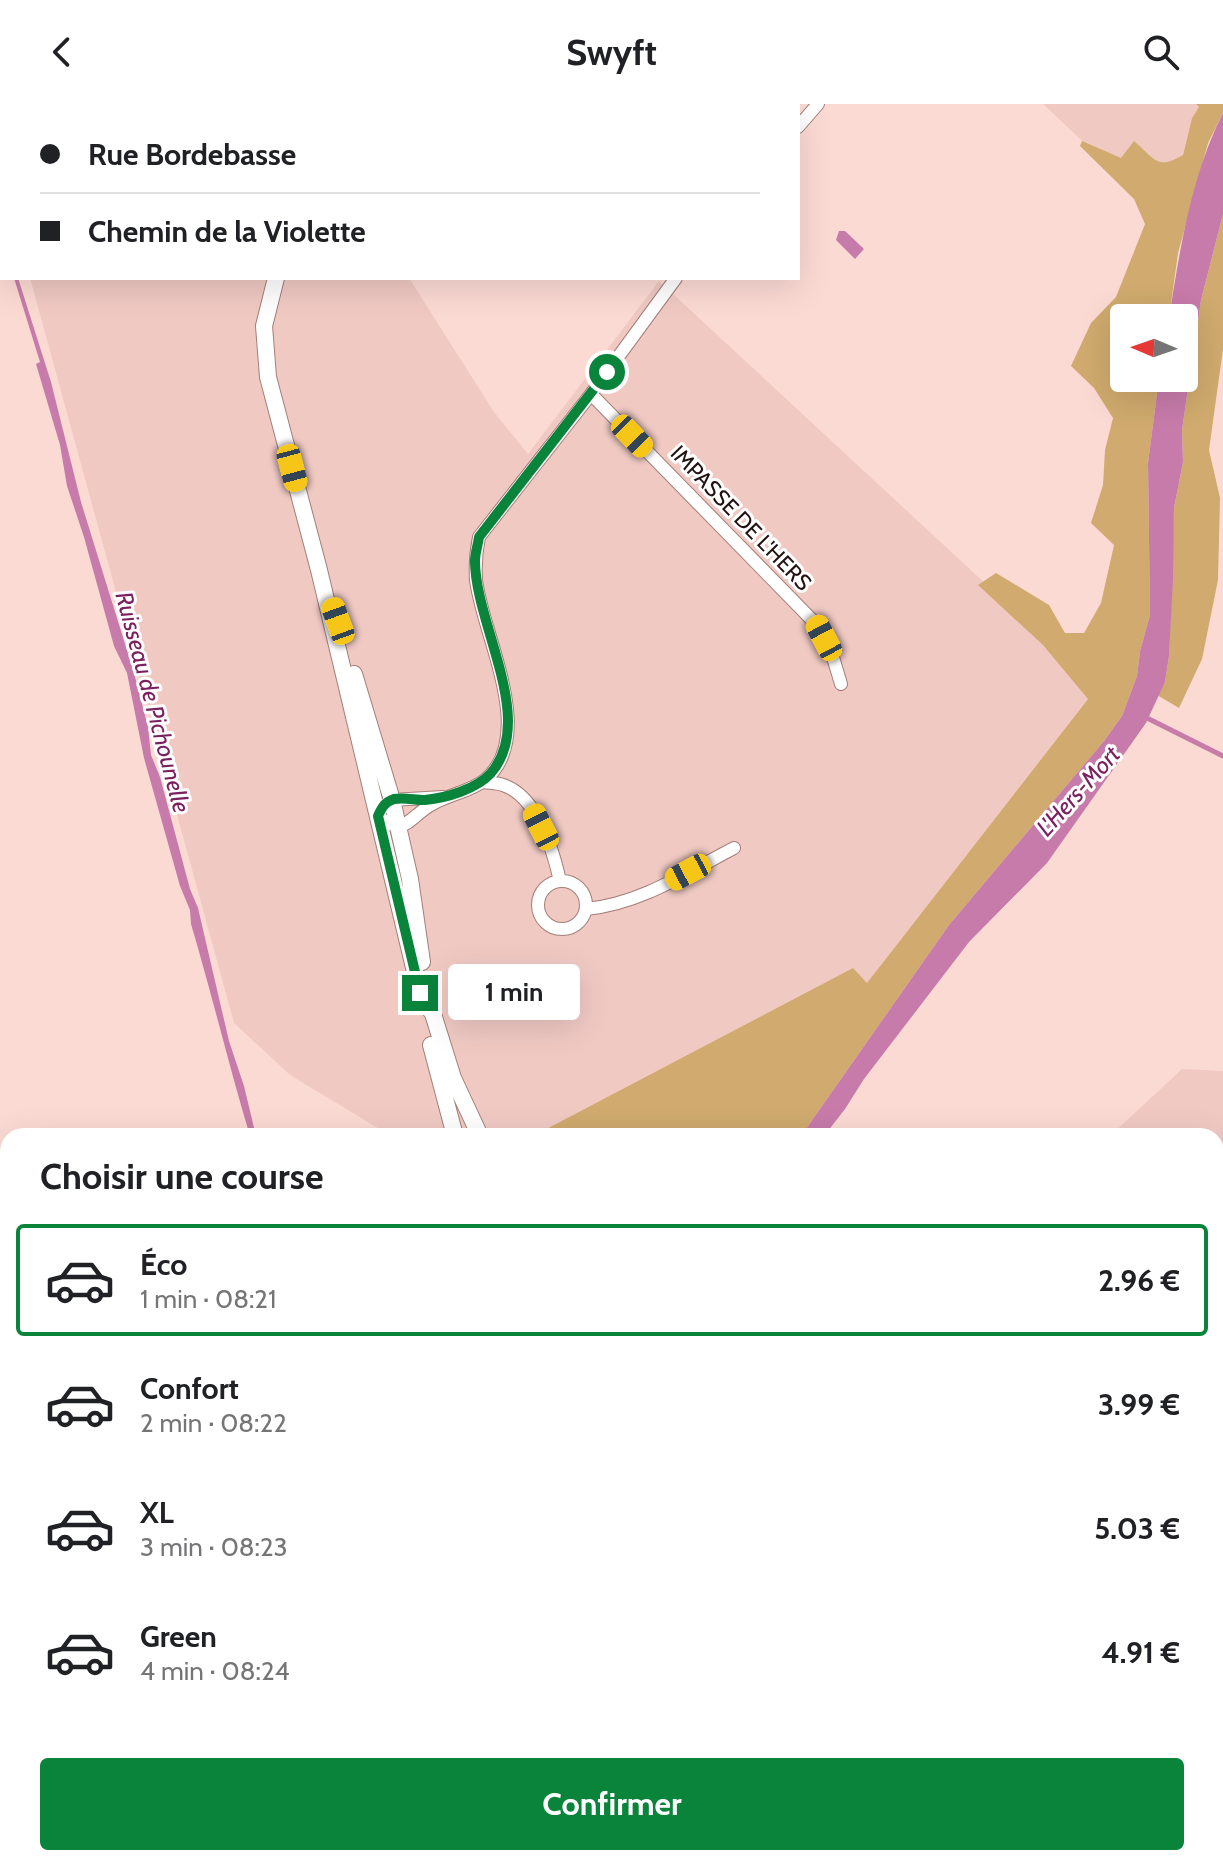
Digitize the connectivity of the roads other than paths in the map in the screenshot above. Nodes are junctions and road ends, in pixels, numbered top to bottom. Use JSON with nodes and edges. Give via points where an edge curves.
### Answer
{"nodes":[{"id":1,"x":818,"y":104,"type":"edge"},
{"id":2,"x":800,"y":125,"type":"edge"},
{"id":3,"x":276,"y":280,"type":"edge"},
{"id":4,"x":675,"y":280,"type":"edge"},
{"id":5,"x":591,"y":394,"type":"junction"},
{"id":6,"x":319,"y":570,"type":"junction"},
{"id":7,"x":841,"y":684,"type":"dead end"},
{"id":8,"x":484,"y":782,"type":"junction"},
{"id":9,"x":443,"y":797,"type":"junction"},
{"id":10,"x":392,"y":800,"type":"junction"},
{"id":11,"x":378,"y":816,"type":"junction"},
{"id":12,"x":398,"y":827,"type":"junction"},
{"id":13,"x":734,"y":848,"type":"dead end"},
{"id":14,"x":560,"y":881,"type":"junction"},
{"id":15,"x":586,"y":909,"type":"junction"},
{"id":16,"x":420,"y":993,"type":"junction"},
{"id":17,"x":431,"y":1011,"type":"junction"},
{"id":18,"x":453,"y":1128,"type":"edge"},
{"id":19,"x":476,"y":1128,"type":"edge"}],
"edges":[{"from":1,"to":2,"type":"street"},
{"from":3,"to":6,"type":"street","via":[[264,326],[268,377]]},
{"from":4,"to":5,"type":"street"},
{"from":5,"to":7,"type":"street","name":"IMPASSE DE L'HERS","via":[[815,623]]},
{"from":5,"to":8,"type":"street","via":[[479,537],[477,584],[509,732],[506,749]]},
{"from":6,"to":10,"type":"street"},
{"from":6,"to":11,"type":"street"},
{"from":8,"to":9,"type":"street"},
{"from":8,"to":14,"type":"street","via":[[502,784],[529,802],[554,852]]},
{"from":9,"to":10,"type":"street"},
{"from":9,"to":12,"type":"street"},
{"from":10,"to":11,"type":"street"},
{"from":10,"to":12,"type":"street"},
{"from":11,"to":12,"type":"street"},
{"from":11,"to":16,"type":"street"},
{"from":12,"to":17,"type":"street"},
{"from":13,"to":15,"type":"street","via":[[642,896]]},
{"from":14,"to":15,"type":"street","via":[[576,886]]},
{"from":14,"to":15,"type":"street","via":[[549,884],[537,902],[544,922],[563,930],[574,927]]},
{"from":16,"to":17,"type":"street"},
{"from":16,"to":18,"type":"street"},
{"from":17,"to":19,"type":"street"}]}
